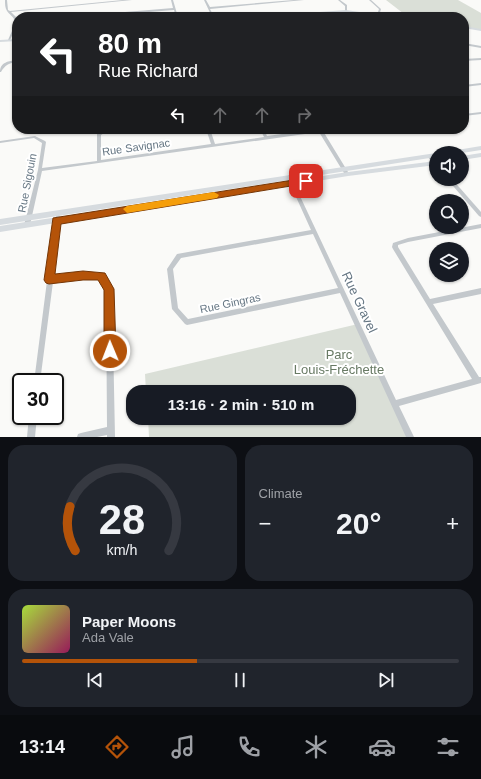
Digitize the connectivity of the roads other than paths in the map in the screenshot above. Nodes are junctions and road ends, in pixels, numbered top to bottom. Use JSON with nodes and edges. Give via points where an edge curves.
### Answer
{"nodes":[{"id":1,"x":6,"y":0,"type":"edge"},
{"id":2,"x":130,"y":0,"type":"edge"},
{"id":3,"x":172,"y":0,"type":"edge"},
{"id":4,"x":205,"y":0,"type":"edge"},
{"id":5,"x":303,"y":0,"type":"edge"},
{"id":6,"x":340,"y":0,"type":"edge"},
{"id":7,"x":370,"y":0,"type":"edge"},
{"id":8,"x":209,"y":8,"type":"junction"},
{"id":9,"x":175,"y":9,"type":"junction"},
{"id":10,"x":346,"y":11,"type":"junction"},
{"id":11,"x":8,"y":12,"type":"junction"},
{"id":12,"x":138,"y":12,"type":"edge"},
{"id":13,"x":176,"y":12,"type":"edge"},
{"id":14,"x":211,"y":12,"type":"edge"},
{"id":15,"x":333,"y":12,"type":"edge"},
{"id":16,"x":354,"y":12,"type":"edge"},
{"id":17,"x":379,"y":12,"type":"edge"},
{"id":18,"x":12,"y":15,"type":"edge"},
{"id":19,"x":469,"y":28,"type":"edge"},
{"id":20,"x":481,"y":30,"type":"edge"},
{"id":21,"x":12,"y":32,"type":"edge"},
{"id":22,"x":8,"y":40,"type":"junction"},
{"id":23,"x":12,"y":40,"type":"edge"},
{"id":24,"x":0,"y":41,"type":"edge"},
{"id":25,"x":469,"y":45,"type":"edge"},
{"id":26,"x":481,"y":46,"type":"edge"},
{"id":27,"x":481,"y":59,"type":"edge"},
{"id":28,"x":469,"y":60,"type":"edge"},
{"id":29,"x":12,"y":62,"type":"edge"},
{"id":30,"x":0,"y":72,"type":"edge"},
{"id":31,"x":481,"y":84,"type":"edge"},
{"id":32,"x":469,"y":85,"type":"edge"},
{"id":33,"x":481,"y":112,"type":"edge"},
{"id":34,"x":469,"y":114,"type":"edge"},
{"id":35,"x":99,"y":134,"type":"edge"},
{"id":36,"x":210,"y":134,"type":"edge"},
{"id":37,"x":264,"y":134,"type":"edge"},
{"id":38,"x":293,"y":134,"type":"edge"},
{"id":39,"x":322,"y":134,"type":"edge"},
{"id":40,"x":266,"y":138,"type":"junction"},
{"id":41,"x":0,"y":142,"type":"edge"},
{"id":42,"x":213,"y":145,"type":"junction"},
{"id":43,"x":481,"y":148,"type":"edge"},
{"id":44,"x":469,"y":150,"type":"edge"},
{"id":45,"x":481,"y":155,"type":"edge"},
{"id":46,"x":429,"y":157,"type":"edge"},
{"id":47,"x":469,"y":157,"type":"edge"},
{"id":48,"x":98,"y":161,"type":"junction"},
{"id":49,"x":429,"y":164,"type":"edge"},
{"id":50,"x":40,"y":170,"type":"junction"},
{"id":51,"x":346,"y":172,"type":"junction"},
{"id":52,"x":290,"y":180,"type":"junction"},
{"id":53,"x":455,"y":186,"type":"edge"},
{"id":54,"x":481,"y":215,"type":"edge"},
{"id":55,"x":57,"y":217,"type":"junction"},
{"id":56,"x":28,"y":221,"type":"junction"},
{"id":57,"x":0,"y":222,"type":"edge"},
{"id":58,"x":481,"y":226,"type":"edge"},
{"id":59,"x":0,"y":229,"type":"edge"},
{"id":60,"x":314,"y":232,"type":"junction"},
{"id":61,"x":49,"y":280,"type":"junction"},
{"id":62,"x":342,"y":290,"type":"junction"},
{"id":63,"x":481,"y":291,"type":"edge"},
{"id":64,"x":429,"y":302,"type":"junction"},
{"id":65,"x":38,"y":373,"type":"edge"},
{"id":66,"x":479,"y":380,"type":"edge"},
{"id":67,"x":395,"y":404,"type":"junction"},
{"id":68,"x":32,"y":425,"type":"edge"},
{"id":69,"x":111,"y":433,"type":"edge"},
{"id":70,"x":31,"y":437,"type":"edge"},
{"id":71,"x":81,"y":437,"type":"edge"},
{"id":72,"x":410,"y":437,"type":"edge"}],
"edges":[{"from":1,"to":11,"type":"street"},
{"from":2,"to":11,"type":"street"},
{"from":3,"to":9,"type":"street"},
{"from":4,"to":8,"type":"street"},
{"from":5,"to":8,"type":"street"},
{"from":6,"to":10,"type":"street","via":[[346,6]]},
{"from":7,"to":17,"type":"street","via":[[380,8]]},
{"from":8,"to":14,"type":"street"},
{"from":9,"to":12,"type":"street"},
{"from":9,"to":13,"type":"street"},
{"from":10,"to":15,"type":"street"},
{"from":10,"to":16,"type":"street"},
{"from":11,"to":18,"type":"street"},
{"from":19,"to":20,"type":"street"},
{"from":21,"to":22,"type":"street"},
{"from":22,"to":23,"type":"street"},
{"from":22,"to":24,"type":"street"},
{"from":25,"to":26,"type":"street"},
{"from":27,"to":28,"type":"street"},
{"from":29,"to":30,"type":"street","via":[[2,65]]},
{"from":31,"to":32,"type":"street"},
{"from":33,"to":34,"type":"street"},
{"from":35,"to":48,"type":"street"},
{"from":36,"to":42,"type":"street"},
{"from":37,"to":40,"type":"street"},
{"from":38,"to":40,"type":"street","name":"Rue Savignac"},
{"from":39,"to":51,"type":"street"},
{"from":40,"to":42,"type":"street","name":"Rue Savignac"},
{"from":41,"to":50,"type":"street","name":"Rue Sigouin","via":[[35,137],[41,139],[44,142]]},
{"from":42,"to":48,"type":"street","name":"Rue Savignac"},
{"from":43,"to":44,"type":"street"},
{"from":45,"to":47,"type":"street"},
{"from":46,"to":51,"type":"street"},
{"from":48,"to":50,"type":"street","name":"Rue Savignac"},
{"from":49,"to":51,"type":"street"},
{"from":50,"to":56,"type":"street","name":"Rue Sigouin"},
{"from":51,"to":52,"type":"street"},
{"from":52,"to":55,"type":"street"},
{"from":52,"to":60,"type":"street","name":"Rue Gravel"},
{"from":53,"to":54,"type":"street"},
{"from":55,"to":56,"type":"street"},
{"from":55,"to":61,"type":"street"},
{"from":56,"to":57,"type":"street"},
{"from":56,"to":59,"type":"street"},
{"from":58,"to":64,"type":"street","via":[[395,244]]},
{"from":60,"to":62,"type":"street","name":"Rue Gravel"},
{"from":60,"to":62,"type":"street","name":"Rue Gingras","via":[[179,256],[170,269],[175,309],[187,322]]},
{"from":61,"to":65,"type":"street"},
{"from":61,"to":69,"type":"street","via":[[83,275],[101,276],[109,289]]},
{"from":62,"to":67,"type":"street","name":"Rue Gravel"},
{"from":63,"to":64,"type":"street"},
{"from":64,"to":66,"type":"street"},
{"from":66,"to":67,"type":"street"},
{"from":67,"to":72,"type":"street","name":"Rue Gravel"},
{"from":68,"to":70,"type":"street"},
{"from":69,"to":71,"type":"street"}]}
